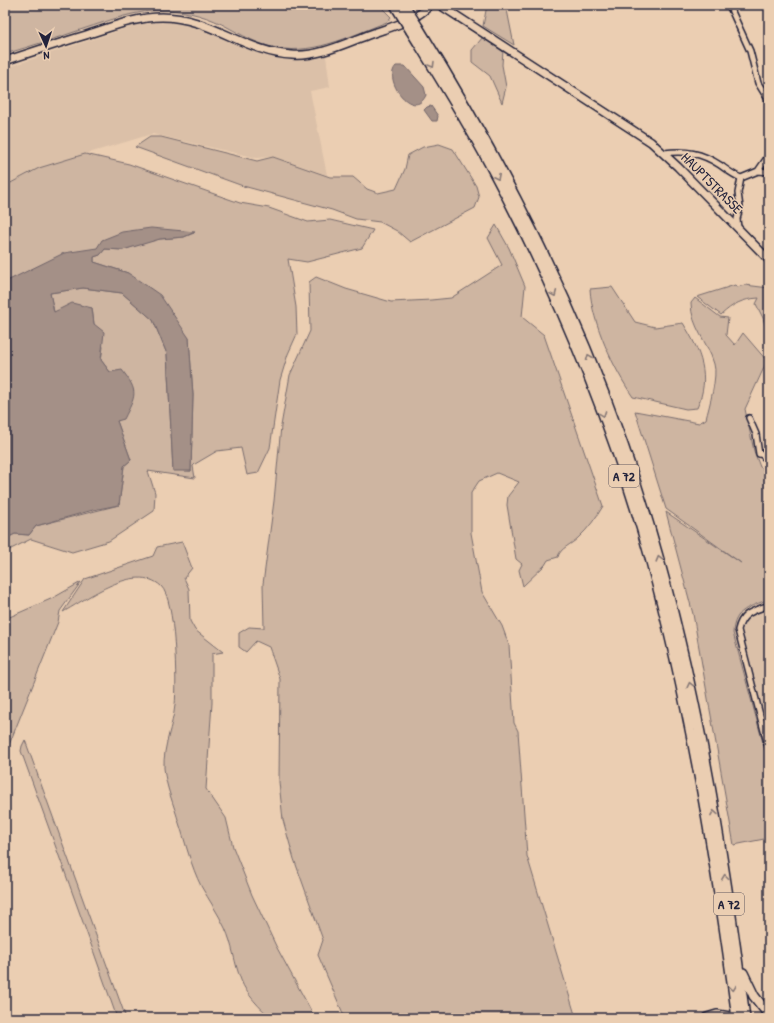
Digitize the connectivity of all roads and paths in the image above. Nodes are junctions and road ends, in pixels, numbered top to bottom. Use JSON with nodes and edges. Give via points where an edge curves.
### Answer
{"nodes":[{"id":1,"x":394,"y":5,"type":"edge"},
{"id":2,"x":404,"y":5,"type":"edge"},
{"id":3,"x":430,"y":5,"type":"edge"},
{"id":4,"x":440,"y":5,"type":"edge"},
{"id":5,"x":729,"y":5,"type":"edge"},
{"id":6,"x":422,"y":9,"type":"edge"},
{"id":7,"x":415,"y":29,"type":"junction"},
{"id":8,"x":5,"y":61,"type":"edge"},
{"id":9,"x":769,"y":101,"type":"edge"},
{"id":10,"x":664,"y":153,"type":"junction"},
{"id":11,"x":769,"y":155,"type":"edge"},
{"id":12,"x":758,"y":171,"type":"junction"},
{"id":13,"x":769,"y":172,"type":"edge"},
{"id":14,"x":741,"y":178,"type":"junction"},
{"id":15,"x":738,"y":228,"type":"junction"},
{"id":16,"x":769,"y":260,"type":"edge"},
{"id":17,"x":749,"y":418,"type":"dead end"},
{"id":18,"x":769,"y":450,"type":"edge"},
{"id":19,"x":769,"y":605,"type":"edge"},
{"id":20,"x":769,"y":750,"type":"edge"},
{"id":21,"x":737,"y":957,"type":"junction"},
{"id":22,"x":769,"y":1015,"type":"edge"},
{"id":23,"x":707,"y":1018,"type":"edge"},
{"id":24,"x":736,"y":1018,"type":"edge"},
{"id":25,"x":745,"y":1018,"type":"edge"}],
"edges":[{"from":1,"to":7,"type":"highway","number":"A 72","bridge":true},
{"from":2,"to":7,"type":"highway","number":"A 72","bridge":true},
{"from":3,"to":6,"type":"street"},
{"from":4,"to":10,"type":"street","name":"HAUPTSTRASSE","via":[[633,129]]},
{"from":5,"to":9,"type":"street","via":[[750,51],[758,82]]},
{"from":6,"to":8,"type":"street","via":[[345,44],[307,54],[280,54],[205,24],[188,19],[163,17],[126,22]]},
{"from":21,"to":7,"type":"highway","number":"A 72","one_way":true,"via":[[696,713],[679,635],[623,444],[578,329],[530,224],[484,136]]},
{"from":7,"to":24,"type":"highway","number":"A 72","one_way":true,"via":[[477,140],[544,273],[594,390],[630,494],[671,637],[688,715],[716,873]]},
{"from":10,"to":14,"type":"street","via":[[689,151],[711,160]]},
{"from":10,"to":15,"type":"street","name":"HAUPTSTRASSE"},
{"from":11,"to":12,"type":"street"},
{"from":12,"to":13,"type":"street"},
{"from":12,"to":14,"type":"street"},
{"from":14,"to":15,"type":"street","via":[[738,193]]},
{"from":15,"to":16,"type":"street","name":"HAUPTSTRASSE"},
{"from":17,"to":18,"type":"street","via":[[756,434],[759,454],[764,457]]},
{"from":19,"to":20,"type":"street","via":[[744,615],[738,630]]},
{"from":21,"to":22,"type":"highway","via":[[750,990]]},
{"from":21,"to":25,"type":"highway","number":"A 72"},
{"from":23,"to":24,"type":"highway","via":[[717,1015]]}]}
